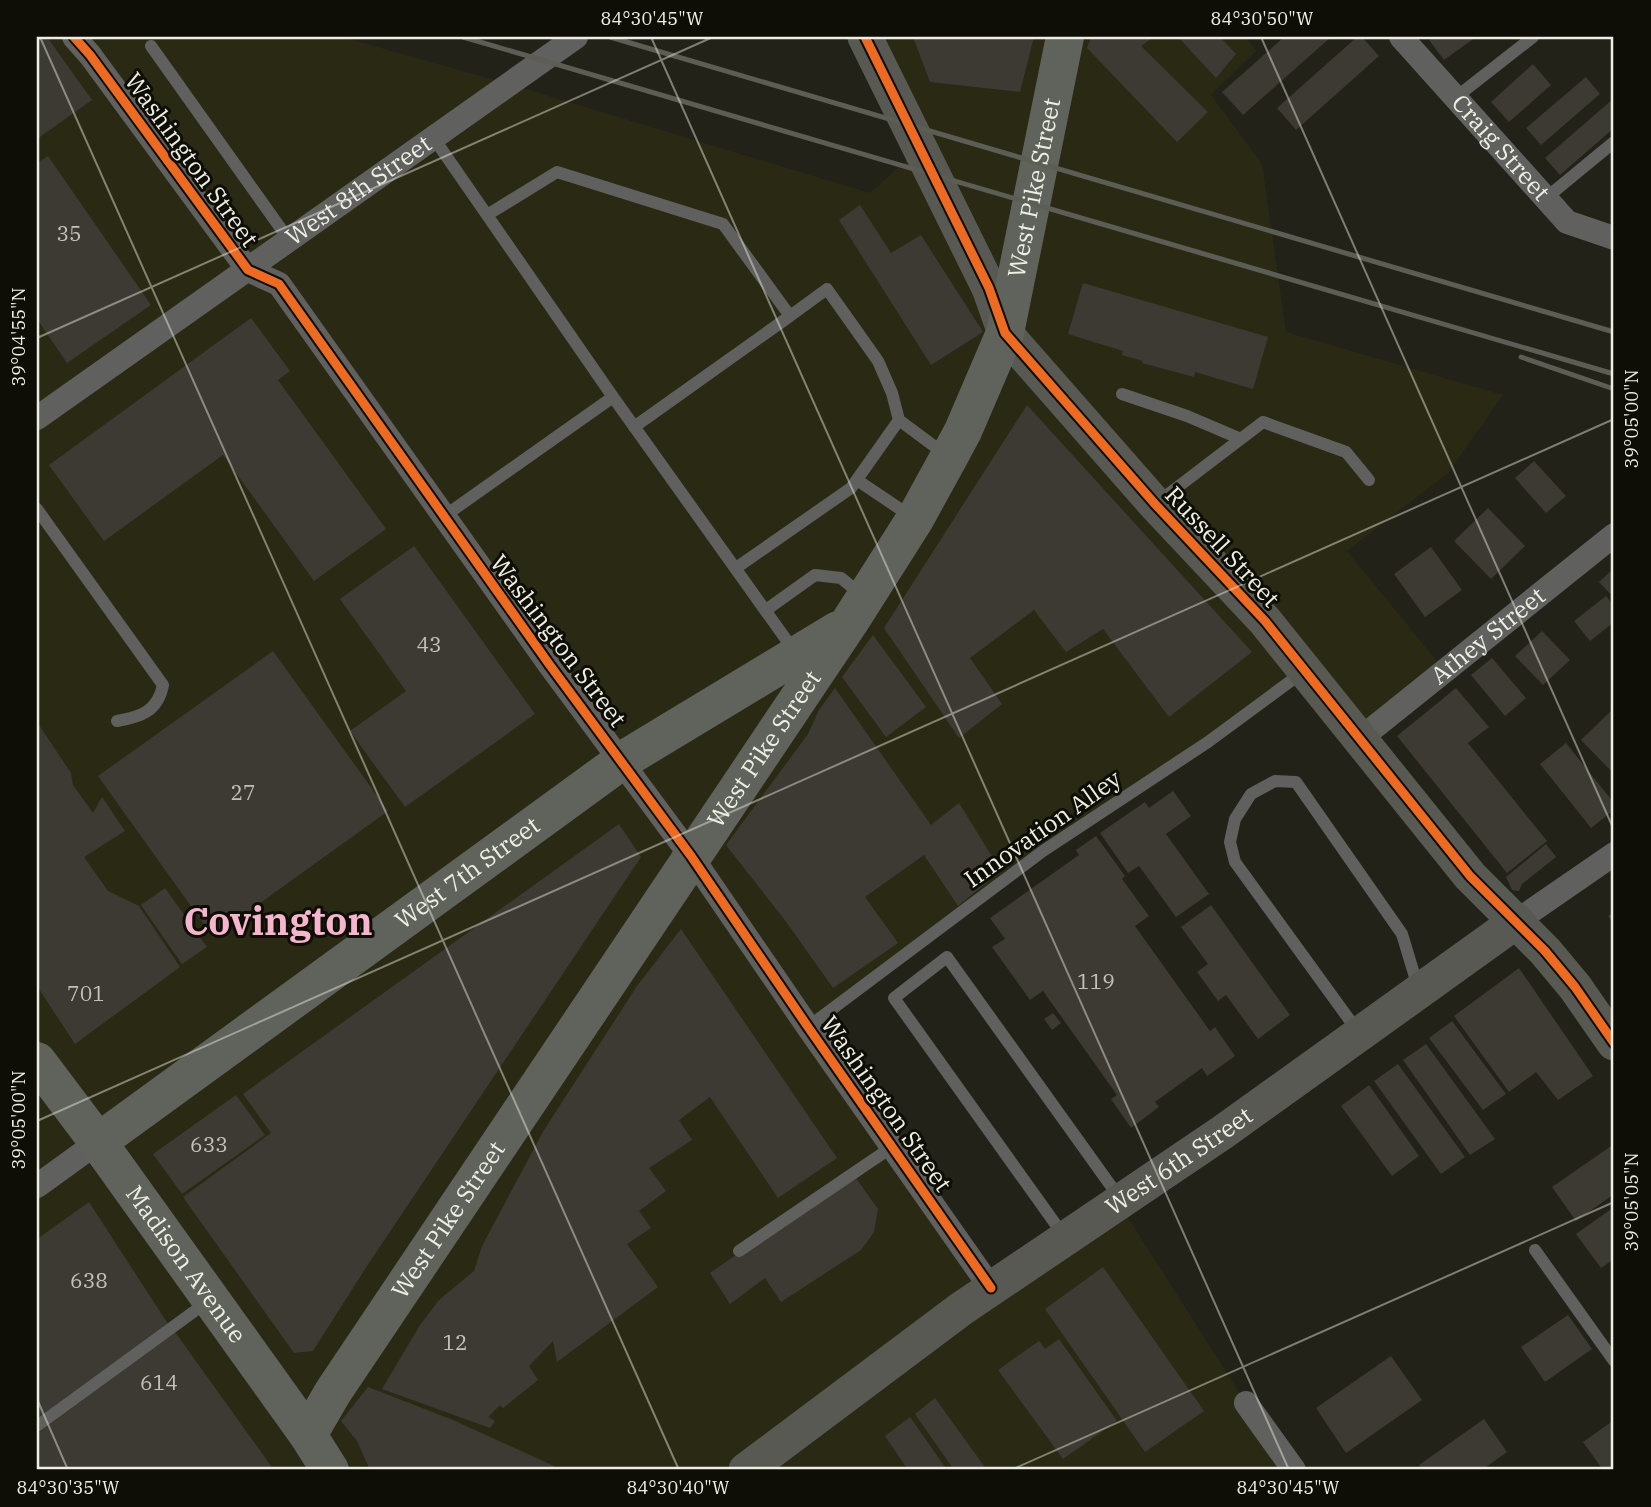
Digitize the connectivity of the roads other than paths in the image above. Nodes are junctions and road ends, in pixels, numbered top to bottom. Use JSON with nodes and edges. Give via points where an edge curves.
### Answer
{"nodes":[{"id":1,"x":74,"y":37,"type":"edge"},
{"id":2,"x":576,"y":37,"type":"edge"},
{"id":3,"x":865,"y":37,"type":"edge"},
{"id":4,"x":1065,"y":37,"type":"edge"},
{"id":5,"x":1401,"y":37,"type":"edge"},
{"id":6,"x":1533,"y":37,"type":"edge"},
{"id":7,"x":151,"y":46,"type":"dead end"},
{"id":8,"x":1455,"y":98,"type":"junction"},
{"id":9,"x":433,"y":137,"type":"junction"},
{"id":10,"x":1614,"y":142,"type":"edge"},
{"id":11,"x":1546,"y":198,"type":"junction"},
{"id":12,"x":487,"y":215,"type":"junction"},
{"id":13,"x":1614,"y":238,"type":"edge"},
{"id":14,"x":289,"y":240,"type":"junction"},
{"id":15,"x":248,"y":270,"type":"junction"},
{"id":16,"x":790,"y":316,"type":"junction"},
{"id":17,"x":1005,"y":333,"type":"junction"},
{"id":18,"x":1122,"y":394,"type":"dead end"},
{"id":19,"x":613,"y":397,"type":"junction"},
{"id":20,"x":37,"y":418,"type":"edge"},
{"id":21,"x":899,"y":420,"type":"junction"},
{"id":22,"x":635,"y":427,"type":"junction"},
{"id":23,"x":1241,"y":439,"type":"junction"},
{"id":24,"x":949,"y":457,"type":"junction"},
{"id":25,"x":857,"y":480,"type":"junction"},
{"id":26,"x":1369,"y":480,"type":"dead end"},
{"id":27,"x":1155,"y":504,"type":"junction"},
{"id":28,"x":37,"y":509,"type":"edge"},
{"id":29,"x":443,"y":517,"type":"junction"},
{"id":30,"x":915,"y":519,"type":"junction"},
{"id":31,"x":1614,"y":535,"type":"edge"},
{"id":32,"x":736,"y":568,"type":"junction"},
{"id":33,"x":766,"y":610,"type":"junction"},
{"id":34,"x":857,"y":611,"type":"junction"},
{"id":35,"x":797,"y":654,"type":"junction"},
{"id":36,"x":1306,"y":670,"type":"junction"},
{"id":37,"x":117,"y":722,"type":"dead end"},
{"id":38,"x":1361,"y":738,"type":"junction"},
{"id":39,"x":622,"y":760,"type":"junction"},
{"id":40,"x":1614,"y":854,"type":"edge"},
{"id":41,"x":691,"y":856,"type":"junction"},
{"id":42,"x":1517,"y":921,"type":"junction"},
{"id":43,"x":1419,"y":990,"type":"junction"},
{"id":44,"x":808,"y":1027,"type":"junction"},
{"id":45,"x":1359,"y":1033,"type":"junction"},
{"id":46,"x":1614,"y":1043,"type":"edge"},
{"id":47,"x":37,"y":1061,"type":"edge"},
{"id":48,"x":98,"y":1142,"type":"junction"},
{"id":49,"x":892,"y":1147,"type":"junction"},
{"id":50,"x":37,"y":1186,"type":"edge"},
{"id":51,"x":1121,"y":1200,"type":"junction"},
{"id":52,"x":1065,"y":1238,"type":"junction"},
{"id":53,"x":1535,"y":1250,"type":"dead end"},
{"id":54,"x":739,"y":1251,"type":"dead end"},
{"id":55,"x":991,"y":1288,"type":"junction"},
{"id":56,"x":210,"y":1300,"type":"junction"},
{"id":57,"x":1614,"y":1361,"type":"edge"},
{"id":58,"x":1246,"y":1403,"type":"dead end"},
{"id":59,"x":37,"y":1426,"type":"edge"},
{"id":60,"x":308,"y":1435,"type":"junction"},
{"id":61,"x":330,"y":1470,"type":"edge"},
{"id":62,"x":746,"y":1470,"type":"edge"},
{"id":63,"x":1294,"y":1470,"type":"edge"}],
"edges":[{"from":1,"to":15,"type":"street","name":"Washington Street"},
{"from":2,"to":9,"type":"street","name":"West 8th Street"},
{"from":3,"to":17,"type":"street","name":"Russell Street","via":[[989,288]]},
{"from":4,"to":17,"type":"main road","name":"West Pike Street"},
{"from":5,"to":8,"type":"street","name":"Craig Street"},
{"from":6,"to":8,"type":"lane"},
{"from":7,"to":14,"type":"lane"},
{"from":8,"to":11,"type":"street","name":"Craig Street"},
{"from":9,"to":12,"type":"lane"},
{"from":9,"to":14,"type":"street","name":"West 8th Street"},
{"from":10,"to":11,"type":"lane"},
{"from":11,"to":13,"type":"street","name":"Craig Street","via":[[1567,222]]},
{"from":12,"to":16,"type":"lane","via":[[557,172],[644,197],[723,224]]},
{"from":12,"to":19,"type":"lane"},
{"from":14,"to":15,"type":"street","name":"West 8th Street"},
{"from":15,"to":20,"type":"street","name":"West 8th Street"},
{"from":15,"to":29,"type":"street","name":"Washington Street","via":[[279,284]]},
{"from":16,"to":21,"type":"lane","via":[[827,289],[878,361]]},
{"from":16,"to":22,"type":"lane"},
{"from":17,"to":24,"type":"main road","name":"West Pike Street"},
{"from":17,"to":27,"type":"street","name":"Russell Street"},
{"from":18,"to":23,"type":"lane"},
{"from":19,"to":22,"type":"lane"},
{"from":19,"to":29,"type":"lane"},
{"from":21,"to":24,"type":"lane"},
{"from":21,"to":25,"type":"lane"},
{"from":22,"to":32,"type":"lane"},
{"from":23,"to":26,"type":"lane","via":[[1263,422],[1346,452]]},
{"from":23,"to":27,"type":"lane"},
{"from":24,"to":30,"type":"main road","name":"West Pike Street"},
{"from":25,"to":30,"type":"lane"},
{"from":25,"to":32,"type":"lane"},
{"from":27,"to":36,"type":"street","name":"Russell Street"},
{"from":28,"to":37,"type":"lane","via":[[163,685],[160,699],[140,717]]},
{"from":29,"to":39,"type":"street","name":"Washington Street"},
{"from":30,"to":34,"type":"main road","name":"West Pike Street"},
{"from":31,"to":38,"type":"street","name":"Athey Street"},
{"from":32,"to":33,"type":"lane"},
{"from":33,"to":34,"type":"lane","via":[[815,575],[841,578]]},
{"from":33,"to":35,"type":"lane"},
{"from":34,"to":35,"type":"main road","name":"West 7th Street"},
{"from":34,"to":41,"type":"main road","name":"West Pike Street"},
{"from":35,"to":39,"type":"main road","name":"West 7th Street"},
{"from":36,"to":38,"type":"street","name":"Russell Street"},
{"from":36,"to":44,"type":"lane","name":"Innovation Alley","via":[[1043,852]]},
{"from":38,"to":42,"type":"street","name":"Russell Street","via":[[1470,876]]},
{"from":39,"to":41,"type":"street","name":"Washington Street"},
{"from":39,"to":48,"type":"main road","name":"West 7th Street"},
{"from":40,"to":42,"type":"street","name":"West 6th Street"},
{"from":41,"to":44,"type":"street","name":"Washington Street"},
{"from":41,"to":60,"type":"main road","name":"West Pike Street"},
{"from":42,"to":43,"type":"street","name":"West 6th Street"},
{"from":42,"to":46,"type":"street","name":"Russell Street","via":[[1575,987]]},
{"from":43,"to":45,"type":"street","name":"West 6th Street"},
{"from":43,"to":45,"type":"lane","via":[[1402,934],[1296,782],[1275,781],[1251,794],[1235,820],[1230,842],[1235,862]]},
{"from":44,"to":49,"type":"street","name":"Washington Street"},
{"from":45,"to":51,"type":"street","name":"West 6th Street"},
{"from":47,"to":48,"type":"main road","name":"Madison Avenue"},
{"from":48,"to":50,"type":"street"},
{"from":48,"to":56,"type":"main road","name":"Madison Avenue"},
{"from":49,"to":54,"type":"lane"},
{"from":49,"to":55,"type":"street","name":"Washington Street"},
{"from":51,"to":52,"type":"street","name":"West 6th Street"},
{"from":51,"to":52,"type":"lane","via":[[947,957],[894,998]]},
{"from":52,"to":55,"type":"street","name":"West 6th Street"},
{"from":53,"to":57,"type":"lane"},
{"from":55,"to":62,"type":"street","name":"West 6th Street"},
{"from":56,"to":59,"type":"lane"},
{"from":56,"to":60,"type":"main road","name":"Madison Avenue"},
{"from":58,"to":63,"type":"street"},
{"from":60,"to":61,"type":"main road","name":"Madison Avenue"}]}
